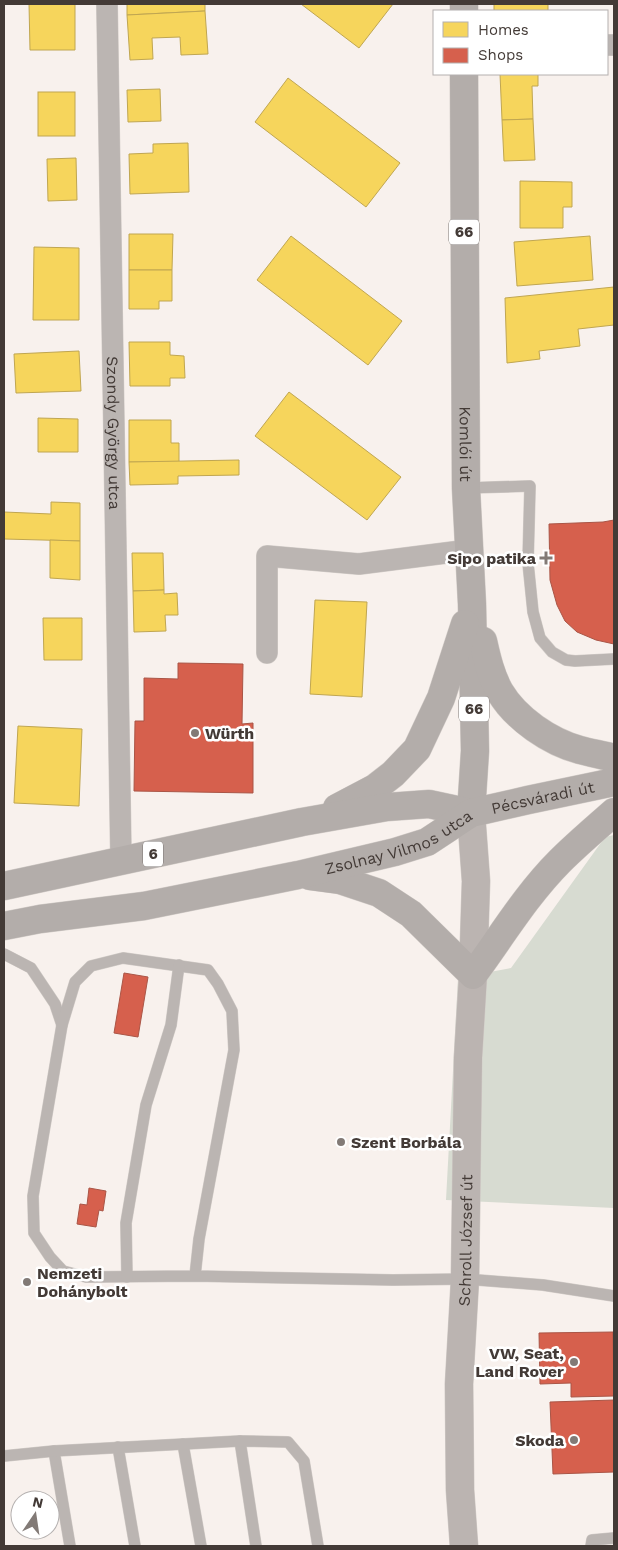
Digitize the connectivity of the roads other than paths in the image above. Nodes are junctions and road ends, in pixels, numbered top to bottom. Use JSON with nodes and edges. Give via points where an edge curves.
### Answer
{"nodes":[{"id":1,"x":107,"y":4,"type":"edge"},
{"id":2,"x":464,"y":75,"type":"edge"},
{"id":3,"x":466,"y":488,"type":"junction"},
{"id":4,"x":469,"y":550,"type":"junction"},
{"id":5,"x":472,"y":604,"type":"junction"},
{"id":6,"x":267,"y":653,"type":"dead end"},
{"id":7,"x":614,"y":659,"type":"edge"},
{"id":8,"x":614,"y":758,"type":"edge"},
{"id":9,"x":614,"y":782,"type":"edge"},
{"id":10,"x":614,"y":812,"type":"edge"},
{"id":11,"x":471,"y":814,"type":"junction"},
{"id":12,"x":302,"y":822,"type":"junction"},
{"id":13,"x":121,"y":861,"type":"junction"},
{"id":14,"x":298,"y":875,"type":"junction"},
{"id":15,"x":4,"y":886,"type":"edge"},
{"id":16,"x":4,"y":926,"type":"edge"},
{"id":17,"x":4,"y":954,"type":"edge"},
{"id":18,"x":179,"y":965,"type":"junction"},
{"id":19,"x":473,"y":975,"type":"junction"},
{"id":20,"x":62,"y":1025,"type":"junction"},
{"id":21,"x":128,"y":1276,"type":"junction"},
{"id":22,"x":196,"y":1276,"type":"junction"},
{"id":23,"x":465,"y":1279,"type":"junction"},
{"id":24,"x":614,"y":1296,"type":"edge"},
{"id":25,"x":240,"y":1441,"type":"junction"},
{"id":26,"x":183,"y":1444,"type":"junction"},
{"id":27,"x":118,"y":1447,"type":"junction"},
{"id":28,"x":54,"y":1450,"type":"junction"},
{"id":29,"x":4,"y":1456,"type":"edge"},
{"id":30,"x":614,"y":1538,"type":"edge"},
{"id":31,"x":70,"y":1546,"type":"edge"},
{"id":32,"x":135,"y":1546,"type":"edge"},
{"id":33,"x":201,"y":1546,"type":"edge"},
{"id":34,"x":256,"y":1546,"type":"edge"},
{"id":35,"x":318,"y":1546,"type":"edge"},
{"id":36,"x":464,"y":1546,"type":"edge"},
{"id":37,"x":591,"y":1546,"type":"edge"}],
"edges":[{"from":1,"to":13,"type":"street","name":"Szondy György utca"},
{"from":2,"to":3,"type":"main road","name":"Komlói út","number":"66"},
{"from":3,"to":4,"type":"main road","name":"Komlói út","number":"66"},
{"from":3,"to":7,"type":"lane","via":[[530,486],[528,563],[533,612],[540,638],[552,652],[566,660]]},
{"from":4,"to":5,"type":"main road","name":"Komlói út","number":"66"},
{"from":4,"to":6,"type":"street","via":[[359,564],[267,556]]},
{"from":5,"to":8,"type":"main road","via":[[492,675],[518,714],[557,740],[579,750]]},
{"from":5,"to":11,"type":"main road","name":"Komlói út","number":"66","via":[[475,751]]},
{"from":5,"to":12,"type":"main road","via":[[441,698],[417,749],[375,788],[349,803]]},
{"from":9,"to":11,"type":"main road","name":"Pécsváradi út","number":"6"},
{"from":10,"to":19,"type":"main road","via":[[540,883]]},
{"from":11,"to":12,"type":"main road","name":"Zsolnay Vilmos utca","number":"6","via":[[429,804],[387,807]]},
{"from":11,"to":14,"type":"main road","name":"Zsolnay Vilmos utca","number":"6","via":[[427,842]]},
{"from":11,"to":19,"type":"main road","name":"Schroll József út","via":[[476,881]]},
{"from":12,"to":13,"type":"main road","name":"Zsolnay Vilmos utca","number":"6"},
{"from":13,"to":15,"type":"main road","name":"Zsolnay Vilmos utca","number":"6"},
{"from":14,"to":16,"type":"main road","name":"Zsolnay Vilmos utca","number":"6","via":[[144,906]]},
{"from":14,"to":19,"type":"main road","via":[[340,880],[379,893],[411,914]]},
{"from":17,"to":20,"type":"lane","via":[[31,968],[55,1004]]},
{"from":18,"to":20,"type":"lane","via":[[123,958],[91,966],[75,982]]},
{"from":18,"to":21,"type":"lane","via":[[171,1025],[146,1105],[126,1223]]},
{"from":18,"to":22,"type":"lane","via":[[208,970],[232,1011],[234,1050],[199,1239]]},
{"from":19,"to":23,"type":"main road","name":"Schroll József út","via":[[468,1058]]},
{"from":20,"to":21,"type":"lane","via":[[32,1196],[34,1233],[62,1271],[86,1277]]},
{"from":21,"to":22,"type":"lane"},
{"from":22,"to":23,"type":"lane"},
{"from":23,"to":24,"type":"lane","via":[[543,1285]]},
{"from":23,"to":36,"type":"main road","name":"Schroll József út","via":[[459,1384]]},
{"from":25,"to":26,"type":"lane"},
{"from":25,"to":34,"type":"lane"},
{"from":25,"to":35,"type":"lane","via":[[288,1442],[304,1461]]},
{"from":26,"to":27,"type":"lane"},
{"from":26,"to":33,"type":"lane"},
{"from":27,"to":28,"type":"lane"},
{"from":27,"to":32,"type":"lane"},
{"from":28,"to":29,"type":"lane"},
{"from":28,"to":31,"type":"lane"},
{"from":30,"to":37,"type":"lane","via":[[592,1540]]}]}
